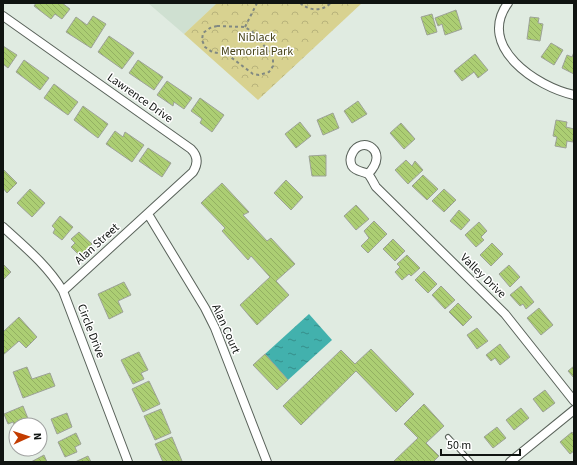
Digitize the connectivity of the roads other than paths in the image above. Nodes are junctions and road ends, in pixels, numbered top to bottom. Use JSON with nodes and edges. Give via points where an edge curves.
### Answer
{"nodes":[{"id":1,"x":508,"y":3,"type":"edge"},
{"id":2,"x":3,"y":16,"type":"edge"},
{"id":3,"x":574,"y":95,"type":"edge"},
{"id":4,"x":368,"y":174,"type":"dead end"},
{"id":5,"x":148,"y":214,"type":"junction"},
{"id":6,"x":3,"y":227,"type":"edge"},
{"id":7,"x":63,"y":291,"type":"junction"},
{"id":8,"x":574,"y":401,"type":"edge"},
{"id":9,"x":574,"y":410,"type":"edge"},
{"id":10,"x":448,"y":437,"type":"dead end"},
{"id":11,"x":128,"y":462,"type":"edge"},
{"id":12,"x":267,"y":462,"type":"edge"},
{"id":13,"x":471,"y":462,"type":"edge"},
{"id":14,"x":510,"y":462,"type":"edge"}],
"edges":[{"from":1,"to":3,"type":"street","via":[[501,16],[499,32],[503,46],[510,56],[526,73],[537,80]]},
{"from":2,"to":5,"type":"street","name":"Lawrence Drive","via":[[195,153],[197,159],[193,172]]},
{"from":4,"to":8,"type":"street","name":"Valley Drive","via":[[376,187],[505,314]]},
{"from":5,"to":7,"type":"street","name":"Alan Street"},
{"from":5,"to":12,"type":"street","name":"Alan Court","via":[[215,328]]},
{"from":6,"to":7,"type":"street","name":"Circle Drive","via":[[41,261]]},
{"from":7,"to":11,"type":"street","name":"Circle Drive"},
{"from":9,"to":14,"type":"street"},
{"from":10,"to":13,"type":"lane"}]}
